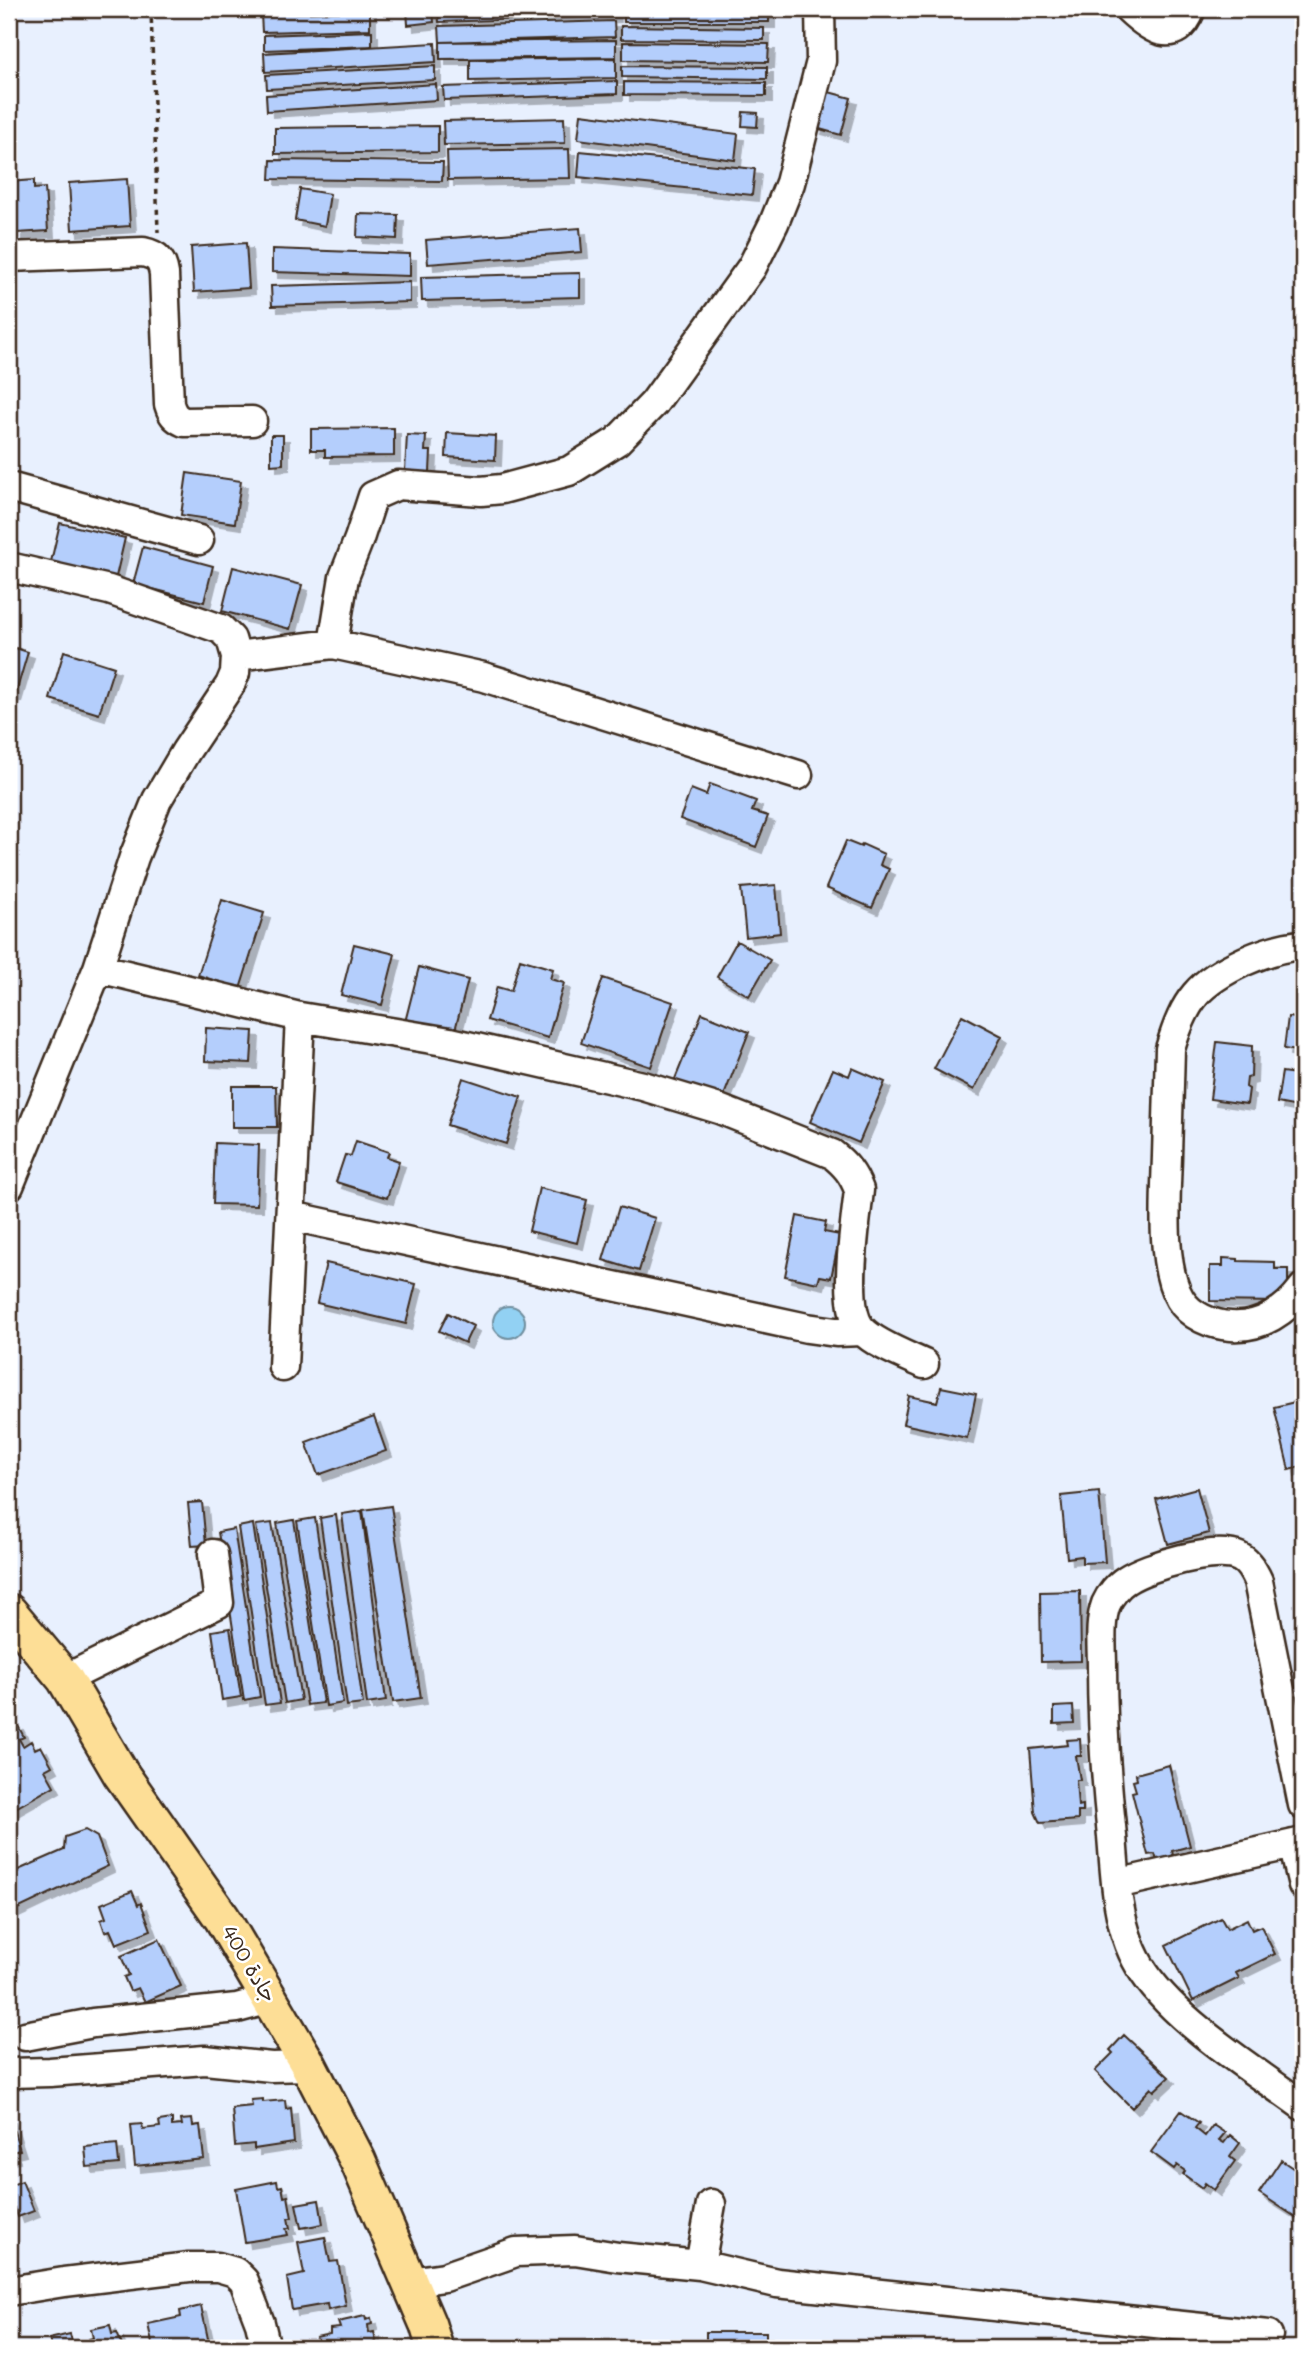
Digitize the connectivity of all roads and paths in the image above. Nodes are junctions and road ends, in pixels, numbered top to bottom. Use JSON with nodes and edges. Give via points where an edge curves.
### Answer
{"nodes":[{"id":1,"x":151,"y":9,"type":"edge"},
{"id":2,"x":820,"y":9,"type":"edge"},
{"id":3,"x":1129,"y":9,"type":"edge"},
{"id":4,"x":1191,"y":9,"type":"edge"},
{"id":5,"x":9,"y":257,"type":"edge"},
{"id":6,"x":159,"y":258,"type":"junction"},
{"id":7,"x":252,"y":421,"type":"dead end"},
{"id":8,"x":9,"y":487,"type":"edge"},
{"id":9,"x":199,"y":540,"type":"dead end"},
{"id":10,"x":9,"y":567,"type":"edge"},
{"id":11,"x":333,"y":645,"type":"junction"},
{"id":12,"x":236,"y":656,"type":"junction"},
{"id":13,"x":798,"y":775,"type":"dead end"},
{"id":14,"x":1303,"y":945,"type":"edge"},
{"id":15,"x":98,"y":968,"type":"junction"},
{"id":16,"x":300,"y":1017,"type":"junction"},
{"id":17,"x":9,"y":1186,"type":"edge"},
{"id":18,"x":291,"y":1216,"type":"junction"},
{"id":19,"x":1303,"y":1288,"type":"edge"},
{"id":20,"x":862,"y":1331,"type":"junction"},
{"id":21,"x":924,"y":1364,"type":"dead end"},
{"id":22,"x":283,"y":1367,"type":"dead end"},
{"id":23,"x":213,"y":1554,"type":"dead end"},
{"id":24,"x":9,"y":1612,"type":"edge"},
{"id":25,"x":65,"y":1679,"type":"junction"},
{"id":26,"x":1303,"y":1805,"type":"edge"},
{"id":27,"x":1298,"y":1842,"type":"edge"},
{"id":28,"x":1116,"y":1884,"type":"junction"},
{"id":29,"x":1303,"y":1885,"type":"edge"},
{"id":30,"x":270,"y":1999,"type":"junction"},
{"id":31,"x":25,"y":2036,"type":"dead end"},
{"id":32,"x":309,"y":2066,"type":"junction"},
{"id":33,"x":9,"y":2073,"type":"edge"},
{"id":34,"x":1303,"y":2106,"type":"edge"},
{"id":35,"x":711,"y":2204,"type":"dead end"},
{"id":36,"x":700,"y":2264,"type":"junction"},
{"id":37,"x":410,"y":2282,"type":"junction"},
{"id":38,"x":9,"y":2291,"type":"edge"},
{"id":39,"x":1268,"y":2335,"type":"dead end"},
{"id":40,"x":266,"y":2348,"type":"edge"},
{"id":41,"x":435,"y":2348,"type":"edge"}],
"edges":[{"from":1,"to":6,"type":"path"},
{"from":2,"to":11,"type":"street","via":[[821,61],[790,183],[774,223],[752,267],[654,403],[617,441],[569,471],[502,489],[398,485],[373,496],[344,577]]},
{"from":3,"to":4,"type":"street","via":[[1147,26],[1170,31],[1178,29]]},
{"from":5,"to":6,"type":"street","via":[[143,252]]},
{"from":6,"to":7,"type":"street","via":[[164,274],[171,412],[184,422]]},
{"from":8,"to":9,"type":"street"},
{"from":10,"to":12,"type":"street","via":[[109,590],[221,629],[231,639]]},
{"from":11,"to":12,"type":"street"},
{"from":11,"to":13,"type":"street","via":[[484,677]]},
{"from":12,"to":15,"type":"street","via":[[230,685],[157,800]]},
{"from":14,"to":19,"type":"street","via":[[1260,954],[1215,976],[1193,996],[1178,1023],[1170,1049],[1165,1230],[1174,1285],[1180,1300],[1199,1317],[1232,1326],[1261,1322],[1281,1312]]},
{"from":15,"to":16,"type":"street"},
{"from":15,"to":17,"type":"street"},
{"from":16,"to":18,"type":"street"},
{"from":16,"to":20,"type":"street","via":[[450,1042],[643,1086],[719,1109],[832,1154],[845,1164],[859,1190],[850,1288]]},
{"from":18,"to":20,"type":"street","via":[[807,1328]]},
{"from":18,"to":22,"type":"street"},
{"from":20,"to":21,"type":"street"},
{"from":23,"to":25,"type":"street","via":[[219,1603]]},
{"from":24,"to":25,"type":"main road","name":"جادة 400"},
{"from":25,"to":30,"type":"main road","name":"جادة 400","via":[[121,1774],[222,1918]]},
{"from":26,"to":28,"type":"street","via":[[1254,1573],[1241,1557],[1230,1554],[1155,1567],[1116,1589],[1106,1605],[1102,1632],[1105,1759]]},
{"from":27,"to":28,"type":"street"},
{"from":27,"to":29,"type":"street"},
{"from":28,"to":34,"type":"street","via":[[1127,1937],[1146,1976],[1219,2046]]},
{"from":30,"to":31,"type":"street","via":[[237,2008],[93,2023]]},
{"from":30,"to":32,"type":"main road","name":"جادة 400"},
{"from":32,"to":33,"type":"street","via":[[205,2060]]},
{"from":32,"to":37,"type":"main road","name":"جادة 400","via":[[358,2161]]},
{"from":35,"to":36,"type":"street"},
{"from":36,"to":37,"type":"street","via":[[536,2250],[487,2260],[444,2277]]},
{"from":36,"to":39,"type":"street","via":[[777,2283]]},
{"from":37,"to":41,"type":"main road","name":"جادة 400"},
{"from":38,"to":40,"type":"street","via":[[218,2267],[235,2272],[244,2281]]}]}
